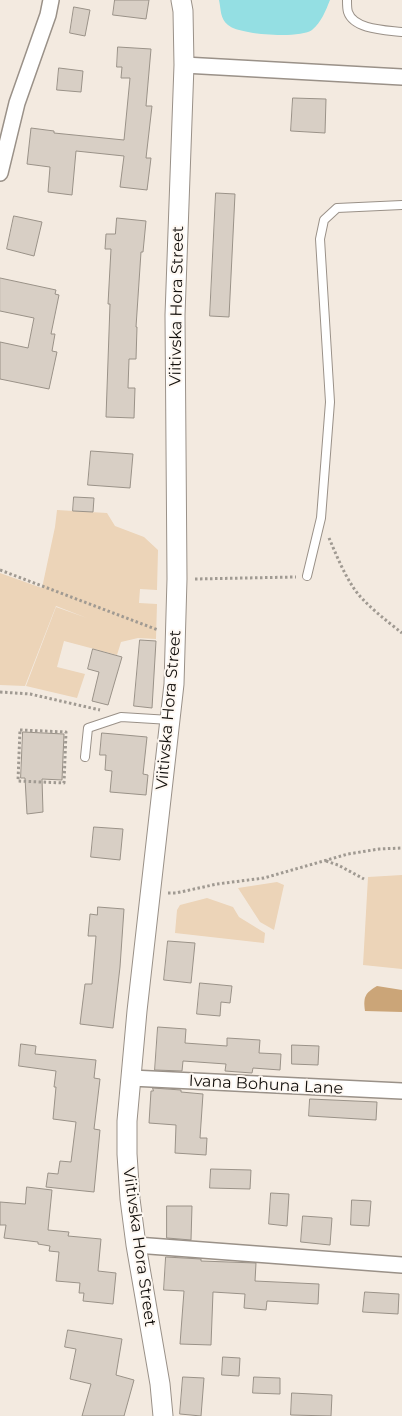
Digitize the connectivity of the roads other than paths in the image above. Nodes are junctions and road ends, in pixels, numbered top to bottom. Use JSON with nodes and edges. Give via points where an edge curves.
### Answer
{"nodes":[{"id":1,"x":51,"y":0,"type":"edge"},
{"id":2,"x":181,"y":0,"type":"edge"},
{"id":3,"x":347,"y":0,"type":"edge"},
{"id":4,"x":402,"y":32,"type":"edge"},
{"id":5,"x":184,"y":65,"type":"junction"},
{"id":6,"x":402,"y":77,"type":"edge"},
{"id":7,"x":0,"y":173,"type":"edge"},
{"id":8,"x":402,"y":204,"type":"edge"},
{"id":9,"x":307,"y":576,"type":"road end"},
{"id":10,"x":170,"y":720,"type":"junction"},
{"id":11,"x":85,"y":757,"type":"dead end"},
{"id":12,"x":131,"y":1078,"type":"junction"},
{"id":13,"x":402,"y":1091,"type":"edge"},
{"id":14,"x":136,"y":1245,"type":"junction"},
{"id":15,"x":402,"y":1265,"type":"edge"},
{"id":16,"x":163,"y":1416,"type":"edge"}],
"edges":[{"from":1,"to":7,"type":"street","via":[[17,104]]},
{"from":2,"to":5,"type":"street","name":"Viitivska Hora Street"},
{"from":3,"to":4,"type":"lane","via":[[348,13],[355,21],[370,28]]},
{"from":5,"to":6,"type":"street"},
{"from":5,"to":10,"type":"street","name":"Viitivska Hora Street","via":[[175,315],[176,637]]},
{"from":8,"to":9,"type":"lane","via":[[337,208],[324,220],[320,239],[330,402],[321,518]]},
{"from":10,"to":11,"type":"lane","via":[[121,717],[88,728]]},
{"from":10,"to":12,"type":"street","name":"Viitivska Hora Street"},
{"from":12,"to":13,"type":"street","name":"Ivana Bohuna Lane"},
{"from":12,"to":14,"type":"street","name":"Viitivska Hora Street","via":[[127,1154]]},
{"from":14,"to":15,"type":"street"},
{"from":14,"to":16,"type":"street","name":"Viitivska Hora Street"}]}
